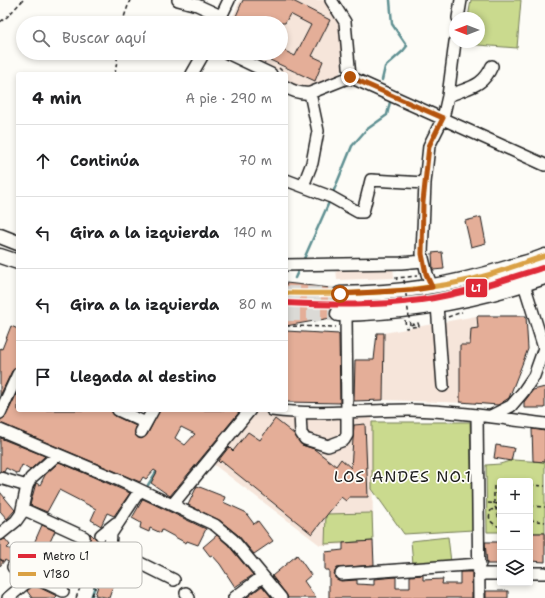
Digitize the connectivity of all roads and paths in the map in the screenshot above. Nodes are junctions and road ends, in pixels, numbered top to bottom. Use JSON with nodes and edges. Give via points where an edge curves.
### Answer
{"nodes":[{"id":1,"x":23,"y":0,"type":"edge"},
{"id":2,"x":130,"y":0,"type":"edge"},
{"id":3,"x":178,"y":0,"type":"edge"},
{"id":4,"x":229,"y":0,"type":"edge"},
{"id":5,"x":331,"y":0,"type":"edge"},
{"id":6,"x":460,"y":0,"type":"edge"},
{"id":7,"x":459,"y":12,"type":"edge"},
{"id":8,"x":124,"y":16,"type":"edge"},
{"id":9,"x":214,"y":16,"type":"edge"},
{"id":10,"x":222,"y":16,"type":"edge"},
{"id":11,"x":0,"y":22,"type":"edge"},
{"id":12,"x":454,"y":48,"type":"edge"},
{"id":13,"x":117,"y":60,"type":"edge"},
{"id":14,"x":200,"y":60,"type":"edge"},
{"id":15,"x":242,"y":60,"type":"edge"},
{"id":16,"x":492,"y":66,"type":"dead end"},
{"id":17,"x":115,"y":72,"type":"edge"},
{"id":18,"x":193,"y":72,"type":"edge"},
{"id":19,"x":267,"y":72,"type":"edge"},
{"id":20,"x":350,"y":77,"type":"junction"},
{"id":21,"x":288,"y":88,"type":"edge"},
{"id":22,"x":310,"y":93,"type":"junction"},
{"id":23,"x":448,"y":96,"type":"junction"},
{"id":24,"x":443,"y":118,"type":"junction"},
{"id":25,"x":545,"y":165,"type":"edge"},
{"id":26,"x":288,"y":181,"type":"edge"},
{"id":27,"x":425,"y":183,"type":"junction"},
{"id":28,"x":303,"y":186,"type":"junction"},
{"id":29,"x":0,"y":236,"type":"edge"},
{"id":30,"x":16,"y":242,"type":"edge"},
{"id":31,"x":0,"y":256,"type":"edge"},
{"id":32,"x":545,"y":256,"type":"edge"},
{"id":33,"x":16,"y":261,"type":"edge"},
{"id":34,"x":423,"y":261,"type":"junction"},
{"id":35,"x":288,"y":265,"type":"edge"},
{"id":36,"x":545,"y":277,"type":"edge"},
{"id":37,"x":404,"y":280,"type":"dead end"},
{"id":38,"x":524,"y":284,"type":"junction"},
{"id":39,"x":432,"y":287,"type":"junction"},
{"id":40,"x":340,"y":294,"type":"tunnel mouth"},
{"id":41,"x":437,"y":305,"type":"junction"},
{"id":42,"x":343,"y":319,"type":"junction"},
{"id":43,"x":288,"y":326,"type":"edge"},
{"id":44,"x":406,"y":328,"type":"dead end"},
{"id":45,"x":16,"y":378,"type":"edge"},
{"id":46,"x":444,"y":386,"type":"dead end"},
{"id":47,"x":121,"y":412,"type":"edge"},
{"id":48,"x":152,"y":412,"type":"edge"},
{"id":49,"x":248,"y":412,"type":"edge"},
{"id":50,"x":288,"y":412,"type":"edge"},
{"id":51,"x":347,"y":412,"type":"junction"},
{"id":52,"x":0,"y":413,"type":"edge"},
{"id":53,"x":300,"y":413,"type":"junction"},
{"id":54,"x":478,"y":415,"type":"junction"},
{"id":55,"x":490,"y":416,"type":"junction"},
{"id":56,"x":545,"y":424,"type":"edge"},
{"id":57,"x":0,"y":430,"type":"edge"},
{"id":58,"x":57,"y":456,"type":"junction"},
{"id":59,"x":0,"y":478,"type":"edge"},
{"id":60,"x":497,"y":485,"type":"edge"},
{"id":61,"x":533,"y":485,"type":"edge"},
{"id":62,"x":27,"y":486,"type":"junction"},
{"id":63,"x":545,"y":486,"type":"edge"},
{"id":64,"x":140,"y":490,"type":"junction"},
{"id":65,"x":484,"y":503,"type":"dead end"},
{"id":66,"x":494,"y":503,"type":"junction"},
{"id":67,"x":173,"y":504,"type":"junction"},
{"id":68,"x":497,"y":504,"type":"edge"},
{"id":69,"x":533,"y":506,"type":"edge"},
{"id":70,"x":545,"y":507,"type":"edge"},
{"id":71,"x":24,"y":508,"type":"junction"},
{"id":72,"x":495,"y":509,"type":"junction"},
{"id":73,"x":497,"y":514,"type":"edge"},
{"id":74,"x":533,"y":520,"type":"edge"},
{"id":75,"x":545,"y":522,"type":"edge"},
{"id":76,"x":118,"y":523,"type":"junction"},
{"id":77,"x":497,"y":525,"type":"edge"},
{"id":78,"x":0,"y":534,"type":"edge"},
{"id":79,"x":101,"y":535,"type":"junction"},
{"id":80,"x":84,"y":537,"type":"dead end"},
{"id":81,"x":98,"y":542,"type":"edge"},
{"id":82,"x":98,"y":542,"type":"edge"},
{"id":83,"x":110,"y":542,"type":"edge"},
{"id":84,"x":142,"y":564,"type":"edge"},
{"id":85,"x":480,"y":569,"type":"junction"},
{"id":86,"x":497,"y":573,"type":"edge"},
{"id":87,"x":341,"y":574,"type":"dead end"},
{"id":88,"x":533,"y":574,"type":"edge"},
{"id":89,"x":545,"y":574,"type":"edge"},
{"id":90,"x":262,"y":577,"type":"junction"},
{"id":91,"x":174,"y":580,"type":"dead end"},
{"id":92,"x":20,"y":588,"type":"edge"},
{"id":93,"x":57,"y":588,"type":"edge"},
{"id":94,"x":65,"y":588,"type":"edge"},
{"id":95,"x":80,"y":588,"type":"edge"},
{"id":96,"x":63,"y":591,"type":"joint"},
{"id":97,"x":91,"y":597,"type":"edge"},
{"id":98,"x":8,"y":598,"type":"edge"},
{"id":99,"x":76,"y":598,"type":"edge"},
{"id":100,"x":96,"y":598,"type":"edge"},
{"id":101,"x":234,"y":598,"type":"edge"},
{"id":102,"x":280,"y":598,"type":"edge"},
{"id":103,"x":479,"y":598,"type":"edge"}],
"edges":[{"from":1,"to":11,"type":"path"},
{"from":2,"to":8,"type":"path"},
{"from":3,"to":9,"type":"street","via":[[197,5]]},
{"from":4,"to":10,"type":"street"},
{"from":5,"to":20,"type":"street","via":[[345,22]]},
{"from":6,"to":7,"type":"street"},
{"from":12,"to":23,"type":"street"},
{"from":13,"to":17,"type":"path"},
{"from":14,"to":18,"type":"street"},
{"from":15,"to":19,"type":"street"},
{"from":16,"to":23,"type":"street","via":[[482,82]]},
{"from":20,"to":22,"type":"street"},
{"from":20,"to":24,"type":"street"},
{"from":21,"to":22,"type":"street","via":[[303,94]]},
{"from":22,"to":28,"type":"street","via":[[318,131],[312,163]]},
{"from":23,"to":24,"type":"street"},
{"from":24,"to":25,"type":"street"},
{"from":24,"to":27,"type":"street","via":[[429,146]]},
{"from":26,"to":28,"type":"street"},
{"from":27,"to":28,"type":"street","via":[[371,180],[363,212]]},
{"from":27,"to":34,"type":"street"},
{"from":29,"to":30,"type":"main road"},
{"from":31,"to":33,"type":"main road"},
{"from":32,"to":39,"type":"main road","via":[[470,280]]},
{"from":34,"to":35,"type":"street"},
{"from":34,"to":39,"type":"street"},
{"from":36,"to":38,"type":"main road"},
{"from":37,"to":44,"type":"path","bridge":true,"via":[[410,325],[419,326]]},
{"from":38,"to":41,"type":"main road"},
{"from":38,"to":55,"type":"street","via":[[544,348],[534,376],[523,392],[511,406]]},
{"from":39,"to":40,"type":"main road"},
{"from":41,"to":42,"type":"main road"},
{"from":41,"to":46,"type":"street"},
{"from":42,"to":43,"type":"path"},
{"from":42,"to":51,"type":"street"},
{"from":45,"to":52,"type":"street"},
{"from":47,"to":48,"type":"street","via":[[144,427]]},
{"from":49,"to":67,"type":"street"},
{"from":50,"to":53,"type":"street"},
{"from":51,"to":53,"type":"street"},
{"from":51,"to":53,"type":"street","via":[[347,435],[344,440],[328,446],[305,439],[301,433]]},
{"from":51,"to":54,"type":"street","via":[[408,410]]},
{"from":54,"to":55,"type":"street"},
{"from":54,"to":85,"type":"street"},
{"from":55,"to":56,"type":"street"},
{"from":57,"to":58,"type":"street"},
{"from":58,"to":62,"type":"street","via":[[31,478]]},
{"from":58,"to":64,"type":"street"},
{"from":59,"to":62,"type":"street"},
{"from":60,"to":66,"type":"path","via":[[494,485]]},
{"from":61,"to":63,"type":"path"},
{"from":62,"to":71,"type":"street"},
{"from":64,"to":67,"type":"street"},
{"from":64,"to":76,"type":"street"},
{"from":65,"to":66,"type":"path"},
{"from":66,"to":68,"type":"path"},
{"from":66,"to":72,"type":"path"},
{"from":67,"to":90,"type":"street","via":[[222,530]]},
{"from":69,"to":70,"type":"path"},
{"from":71,"to":78,"type":"street","via":[[16,521]]},
{"from":71,"to":80,"type":"street"},
{"from":72,"to":73,"type":"path"},
{"from":72,"to":77,"type":"path","via":[[491,510],[489,520]]},
{"from":74,"to":75,"type":"path"},
{"from":76,"to":79,"type":"street"},
{"from":76,"to":83,"type":"street","via":[[111,534]]},
{"from":79,"to":81,"type":"path"},
{"from":79,"to":82,"type":"path"},
{"from":84,"to":91,"type":"street"},
{"from":85,"to":86,"type":"street"},
{"from":85,"to":87,"type":"street"},
{"from":85,"to":103,"type":"street"},
{"from":88,"to":89,"type":"street"},
{"from":90,"to":101,"type":"street"},
{"from":90,"to":102,"type":"street"},
{"from":92,"to":98,"type":"street"},
{"from":93,"to":96,"type":"street"},
{"from":94,"to":96,"type":"path"},
{"from":95,"to":99,"type":"path"},
{"from":97,"to":100,"type":"path"}]}
